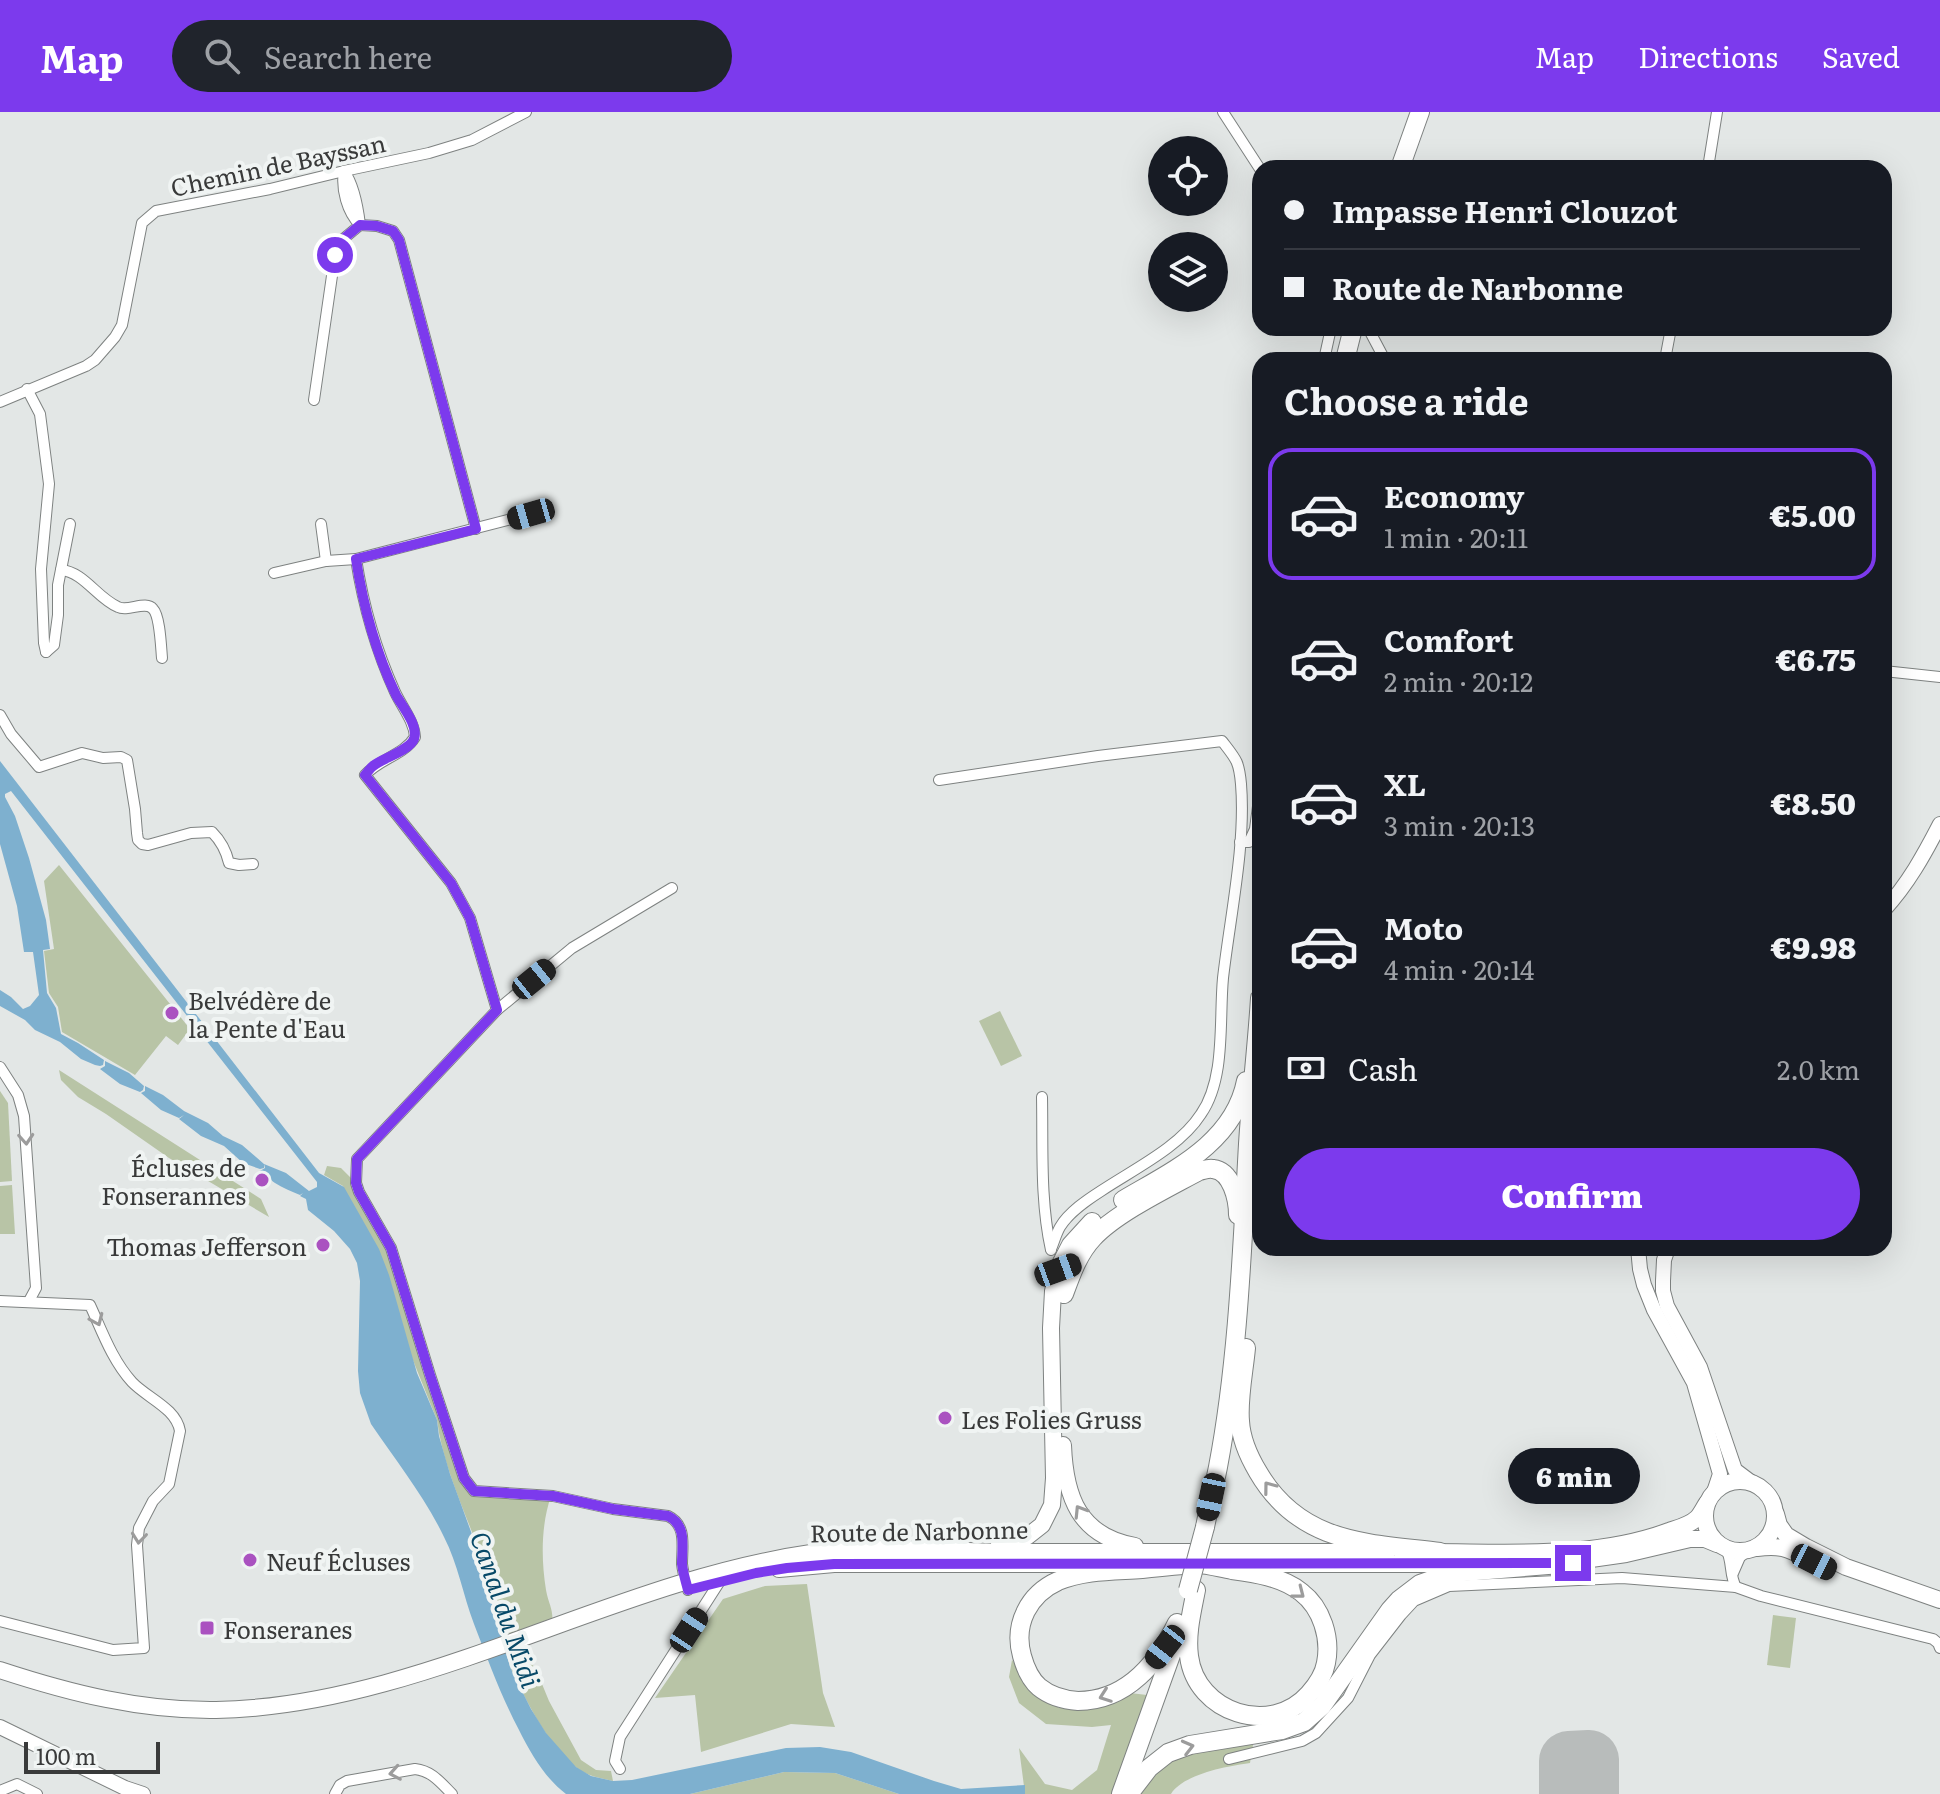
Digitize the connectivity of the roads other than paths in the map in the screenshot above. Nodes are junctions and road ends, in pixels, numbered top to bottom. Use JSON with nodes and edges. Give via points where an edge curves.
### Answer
{"nodes":[{"id":1,"x":526,"y":112,"type":"edge"},
{"id":2,"x":1223,"y":112,"type":"edge"},
{"id":3,"x":1420,"y":112,"type":"edge"},
{"id":4,"x":1717,"y":112,"type":"edge"},
{"id":5,"x":1254,"y":160,"type":"edge"},
{"id":6,"x":1403,"y":160,"type":"edge"},
{"id":7,"x":1709,"y":160,"type":"edge"},
{"id":8,"x":344,"y":171,"type":"junction"},
{"id":9,"x":360,"y":225,"type":"junction"},
{"id":10,"x":27,"y":389,"type":"junction"},
{"id":11,"x":314,"y":400,"type":"dead end"},
{"id":12,"x":0,"y":402,"type":"edge"},
{"id":13,"x":531,"y":514,"type":"dead end"},
{"id":14,"x":70,"y":524,"type":"dead end"},
{"id":15,"x":321,"y":524,"type":"dead end"},
{"id":16,"x":476,"y":529,"type":"junction"},
{"id":17,"x":356,"y":559,"type":"junction"},
{"id":18,"x":326,"y":561,"type":"junction"},
{"id":19,"x":61,"y":570,"type":"junction"},
{"id":20,"x":274,"y":573,"type":"dead end"},
{"id":21,"x":162,"y":658,"type":"dead end"},
{"id":22,"x":1892,"y":672,"type":"edge"},
{"id":23,"x":1940,"y":677,"type":"edge"},
{"id":24,"x":0,"y":715,"type":"edge"},
{"id":25,"x":939,"y":780,"type":"dead end"},
{"id":26,"x":1940,"y":824,"type":"edge"},
{"id":27,"x":1252,"y":836,"type":"edge"},
{"id":28,"x":1240,"y":842,"type":"junction"},
{"id":29,"x":253,"y":864,"type":"dead end"},
{"id":30,"x":672,"y":888,"type":"dead end"},
{"id":31,"x":1892,"y":893,"type":"edge"},
{"id":32,"x":497,"y":1010,"type":"junction"},
{"id":33,"x":1252,"y":1036,"type":"edge"},
{"id":34,"x":0,"y":1067,"type":"edge"},
{"id":35,"x":1252,"y":1095,"type":"edge"},
{"id":36,"x":1042,"y":1097,"type":"dead end"},
{"id":37,"x":1252,"y":1211,"type":"edge"},
{"id":38,"x":1051,"y":1249,"type":"junction"},
{"id":39,"x":1639,"y":1256,"type":"edge"},
{"id":40,"x":1658,"y":1256,"type":"edge"},
{"id":41,"x":1665,"y":1256,"type":"edge"},
{"id":42,"x":1066,"y":1268,"type":"junction"},
{"id":43,"x":1663,"y":1291,"type":"junction"},
{"id":44,"x":1247,"y":1292,"type":"junction"},
{"id":45,"x":1064,"y":1294,"type":"joint"},
{"id":46,"x":0,"y":1301,"type":"edge"},
{"id":47,"x":29,"y":1301,"type":"junction"},
{"id":48,"x":1234,"y":1341,"type":"junction"},
{"id":49,"x":1751,"y":1482,"type":"junction"},
{"id":50,"x":1711,"y":1497,"type":"junction"},
{"id":51,"x":1775,"y":1509,"type":"junction"},
{"id":52,"x":1209,"y":1527,"type":"junction"},
{"id":53,"x":1722,"y":1547,"type":"junction"},
{"id":54,"x":909,"y":1550,"type":"junction"},
{"id":55,"x":1752,"y":1550,"type":"junction"},
{"id":56,"x":1172,"y":1552,"type":"junction"},
{"id":57,"x":1440,"y":1552,"type":"junction"},
{"id":58,"x":1573,"y":1563,"type":"junction"},
{"id":59,"x":1199,"y":1564,"type":"junction"},
{"id":60,"x":737,"y":1567,"type":"junction"},
{"id":61,"x":1732,"y":1575,"type":"junction"},
{"id":62,"x":720,"y":1581,"type":"junction"},
{"id":63,"x":686,"y":1585,"type":"junction"},
{"id":64,"x":1736,"y":1587,"type":"junction"},
{"id":65,"x":1192,"y":1590,"type":"junction"},
{"id":66,"x":1940,"y":1600,"type":"edge"},
{"id":67,"x":1940,"y":1609,"type":"edge"},
{"id":68,"x":0,"y":1621,"type":"edge"},
{"id":69,"x":1177,"y":1623,"type":"junction"},
{"id":70,"x":1939,"y":1644,"type":"edge"},
{"id":71,"x":472,"y":1659,"type":"junction"},
{"id":72,"x":0,"y":1670,"type":"edge"},
{"id":73,"x":0,"y":1678,"type":"edge"},
{"id":74,"x":0,"y":1727,"type":"edge"},
{"id":75,"x":1229,"y":1759,"type":"dead end"},
{"id":76,"x":620,"y":1769,"type":"dead end"},
{"id":77,"x":0,"y":1791,"type":"edge"},
{"id":78,"x":37,"y":1794,"type":"edge"},
{"id":79,"x":143,"y":1794,"type":"edge"},
{"id":80,"x":335,"y":1794,"type":"edge"},
{"id":81,"x":452,"y":1794,"type":"edge"},
{"id":82,"x":1118,"y":1794,"type":"edge"},
{"id":83,"x":1129,"y":1794,"type":"edge"}],
"edges":[{"from":1,"to":8,"type":"street","name":"Chemin de Bayssan","via":[[472,140]]},
{"from":2,"to":5,"type":"street"},
{"from":3,"to":6,"type":"highway"},
{"from":4,"to":7,"type":"street"},
{"from":8,"to":9,"type":"street","via":[[352,217]]},
{"from":8,"to":10,"type":"street","name":"Chemin de Bayssan","via":[[156,211],[142,223],[122,325],[115,337],[95,360]]},
{"from":9,"to":11,"type":"street","via":[[342,240],[335,255]]},
{"from":9,"to":16,"type":"street","via":[[393,231],[399,240]]},
{"from":10,"to":12,"type":"street","name":"Chemin de Bayssan"},
{"from":10,"to":19,"type":"street","via":[[40,414],[49,484],[41,569],[46,652],[54,645]]},
{"from":13,"to":16,"type":"street"},
{"from":14,"to":19,"type":"street"},
{"from":15,"to":18,"type":"street"},
{"from":16,"to":17,"type":"street"},
{"from":17,"to":18,"type":"street"},
{"from":17,"to":32,"type":"street","via":[[380,653],[415,729],[410,745],[365,775],[451,883],[470,918]]},
{"from":18,"to":20,"type":"street"},
{"from":19,"to":21,"type":"street","via":[[118,608],[153,608]]},
{"from":22,"to":23,"type":"street"},
{"from":24,"to":29,"type":"street","via":[[39,767],[82,753],[127,760],[142,844],[212,832],[229,863]]},
{"from":25,"to":28,"type":"street","via":[[1222,741],[1237,760]]},
{"from":26,"to":31,"type":"street","via":[[1907,884]]},
{"from":27,"to":28,"type":"street","via":[[1249,842]]},
{"from":28,"to":38,"type":"street","via":[[1217,1066],[1203,1112],[1170,1146],[1079,1207],[1061,1225]]},
{"from":30,"to":32,"type":"street","via":[[572,948]]},
{"from":32,"to":63,"type":"street","via":[[357,1159],[356,1183],[391,1248],[468,1484],[474,1491],[553,1496],[668,1516],[680,1526]]},
{"from":33,"to":42,"type":"highway","via":[[1244,1092],[1219,1136],[1092,1223],[1071,1245]]},
{"from":34,"to":47,"type":"street","one_way":true,"via":[[24,1116],[36,1288]]},
{"from":35,"to":48,"type":"highway"},
{"from":36,"to":38,"type":"street"},
{"from":37,"to":44,"type":"highway"},
{"from":38,"to":42,"type":"street"},
{"from":39,"to":50,"type":"street","via":[[1649,1297],[1694,1383],[1720,1474]]},
{"from":40,"to":43,"type":"street"},
{"from":41,"to":43,"type":"street"},
{"from":42,"to":45,"type":"highway"},
{"from":42,"to":48,"type":"highway","via":[[1115,1219],[1199,1171],[1215,1169],[1232,1185],[1238,1205]]},
{"from":42,"to":54,"type":"main road","via":[[1053,1291],[1054,1478],[1052,1505],[1042,1525],[1012,1544]]},
{"from":43,"to":49,"type":"street","via":[[1700,1367],[1735,1470]]},
{"from":44,"to":52,"type":"highway","via":[[1228,1449]]},
{"from":57,"to":44,"type":"highway","one_way":true,"via":[[1338,1537],[1307,1524],[1265,1485],[1251,1460],[1240,1420]]},
{"from":56,"to":45,"type":"main road","one_way":true,"via":[[1101,1536],[1073,1499],[1064,1456]]},
{"from":46,"to":47,"type":"street"},
{"from":47,"to":68,"type":"street","one_way":true,"via":[[90,1305],[114,1357],[133,1384],[172,1414],[179,1424],[179,1439],[169,1484],[139,1528],[144,1648],[113,1650]]},
{"from":48,"to":52,"type":"highway"},
{"from":49,"to":50,"type":"main road","via":[[1731,1482]]},
{"from":49,"to":51,"type":"main road","via":[[1766,1492]]},
{"from":50,"to":53,"type":"main road","via":[[1706,1525]]},
{"from":50,"to":57,"type":"main road","name":"Route de Narbonne","via":[[1697,1519],[1622,1544],[1558,1551]]},
{"from":51,"to":55,"type":"main road","via":[[1772,1532]]},
{"from":51,"to":66,"type":"main road","via":[[1786,1535],[1806,1547]]},
{"from":52,"to":65,"type":"highway","bridge":true},
{"from":53,"to":55,"type":"main road"},
{"from":53,"to":58,"type":"main road","name":"Route de Narbonne","via":[[1690,1539]]},
{"from":53,"to":61,"type":"street","via":[[1732,1563]]},
{"from":54,"to":56,"type":"main road","name":"Route de Narbonne"},
{"from":54,"to":60,"type":"main road","name":"Route de Narbonne","via":[[814,1553]]},
{"from":55,"to":61,"type":"street","via":[[1740,1557]]},
{"from":55,"to":67,"type":"main road","via":[[1776,1546],[1793,1551],[1834,1572]]},
{"from":56,"to":57,"type":"main road","name":"Route de Narbonne"},
{"from":58,"to":59,"type":"main road","name":"Route de Narbonne"},
{"from":83,"to":58,"type":"highway","one_way":true,"via":[[1168,1753],[1282,1730],[1311,1717],[1375,1628],[1420,1584],[1451,1573]]},
{"from":59,"to":62,"type":"main road","name":"Route de Narbonne","via":[[834,1564]]},
{"from":59,"to":65,"type":"highway","one_way":true,"via":[[1259,1574],[1301,1592],[1323,1624],[1328,1646],[1318,1685],[1283,1713],[1257,1717],[1219,1706],[1205,1692],[1189,1657]]},
{"from":69,"to":59,"type":"highway","one_way":true,"via":[[1165,1647],[1130,1685],[1090,1701],[1070,1701],[1038,1686],[1020,1648],[1019,1628],[1026,1610],[1055,1582],[1096,1571]]},
{"from":60,"to":62,"type":"street"},
{"from":60,"to":63,"type":"main road","name":"Route de Narbonne"},
{"from":61,"to":64,"type":"street"},
{"from":62,"to":63,"type":"main road","name":"Route de Narbonne"},
{"from":62,"to":76,"type":"street","via":[[620,1737],[615,1761]]},
{"from":63,"to":71,"type":"main road","name":"Route de Narbonne"},
{"from":64,"to":70,"type":"street"},
{"from":64,"to":75,"type":"street","via":[[1622,1578],[1449,1586],[1414,1601],[1401,1615],[1370,1655],[1348,1698],[1316,1733]]},
{"from":65,"to":69,"type":"highway"},
{"from":65,"to":82,"type":"highway"},
{"from":69,"to":82,"type":"highway"},
{"from":71,"to":72,"type":"main road","name":"Route de Narbonne","via":[[353,1691],[274,1706],[212,1710],[115,1701]]},
{"from":71,"to":73,"type":"main road","name":"Route de Narbonne","via":[[355,1700],[212,1718],[114,1710]]},
{"from":74,"to":79,"type":"street"},
{"from":77,"to":78,"type":"street","via":[[17,1784]]},
{"from":81,"to":80,"type":"street","one_way":true,"via":[[434,1776],[415,1769],[347,1781]]}]}
